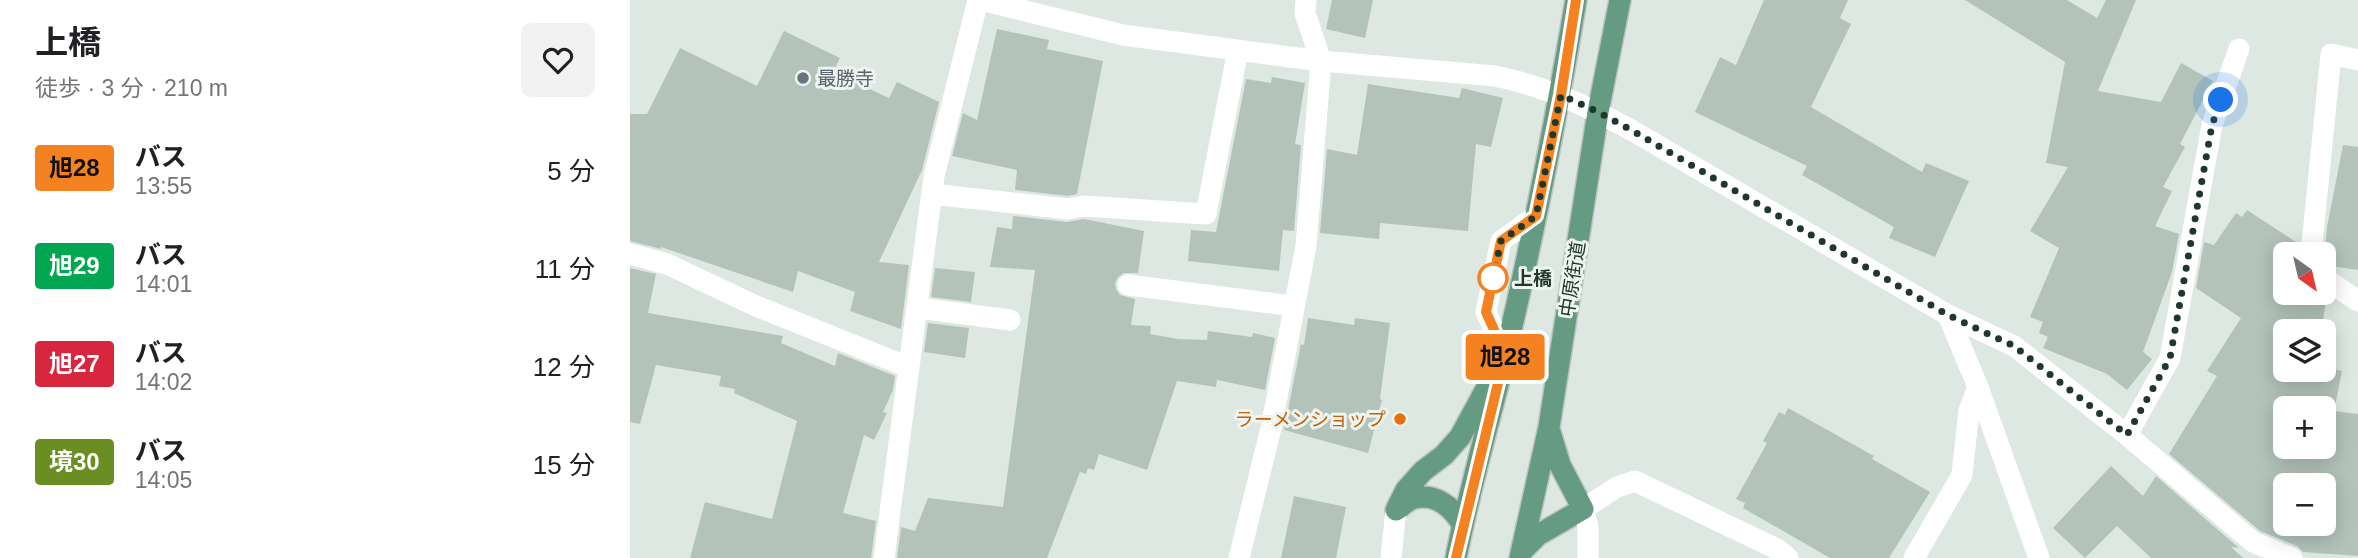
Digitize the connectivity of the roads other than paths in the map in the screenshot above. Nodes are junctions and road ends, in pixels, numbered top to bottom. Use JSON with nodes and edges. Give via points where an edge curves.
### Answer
{"nodes":[{"id":1,"x":980,"y":0,"type":"edge"},
{"id":2,"x":1306,"y":0,"type":"edge"},
{"id":3,"x":1576,"y":0,"type":"edge"},
{"id":4,"x":1619,"y":0,"type":"edge"},
{"id":5,"x":2239,"y":49,"type":"dead end"},
{"id":6,"x":1238,"y":50,"type":"junction"},
{"id":7,"x":2358,"y":60,"type":"edge"},
{"id":8,"x":1321,"y":61,"type":"junction"},
{"id":9,"x":1561,"y":95,"type":"junction"},
{"id":10,"x":1598,"y":112,"type":"junction"},
{"id":11,"x":932,"y":194,"type":"junction"},
{"id":12,"x":2312,"y":242,"type":"edge"},
{"id":13,"x":630,"y":254,"type":"edge"},
{"id":14,"x":1128,"y":285,"type":"dead end"},
{"id":15,"x":2336,"y":286,"type":"edge"},
{"id":16,"x":2358,"y":302,"type":"edge"},
{"id":17,"x":1294,"y":306,"type":"junction"},
{"id":18,"x":918,"y":308,"type":"junction"},
{"id":19,"x":1948,"y":315,"type":"junction"},
{"id":20,"x":1010,"y":320,"type":"dead end"},
{"id":21,"x":1505,"y":354,"type":"junction"},
{"id":22,"x":908,"y":367,"type":"junction"},
{"id":23,"x":1978,"y":387,"type":"junction"},
{"id":24,"x":1549,"y":427,"type":"junction"},
{"id":25,"x":2127,"y":435,"type":"junction"},
{"id":26,"x":1583,"y":509,"type":"junction"},
{"id":27,"x":1396,"y":510,"type":"junction"},
{"id":28,"x":1462,"y":524,"type":"junction"},
{"id":29,"x":1521,"y":554,"type":"edge"},
{"id":30,"x":884,"y":558,"type":"edge"},
{"id":31,"x":1239,"y":558,"type":"edge"},
{"id":32,"x":1391,"y":558,"type":"edge"},
{"id":33,"x":1456,"y":558,"type":"edge"},
{"id":34,"x":1588,"y":558,"type":"edge"},
{"id":35,"x":1788,"y":558,"type":"edge"},
{"id":36,"x":1914,"y":558,"type":"edge"},
{"id":37,"x":2039,"y":558,"type":"edge"},
{"id":38,"x":2292,"y":558,"type":"edge"}],
"edges":[{"from":1,"to":6,"type":"street","via":[[1123,36]]},
{"from":1,"to":11,"type":"street"},
{"from":2,"to":8,"type":"street","via":[[1305,13]]},
{"from":3,"to":9,"type":"main road"},
{"from":4,"to":10,"type":"main road","name":"中原街道"},
{"from":5,"to":25,"type":"street","via":[[2212,125],[2170,358]]},
{"from":6,"to":8,"type":"street"},
{"from":6,"to":11,"type":"street","via":[[1206,214],[1084,206],[1068,209]]},
{"from":7,"to":12,"type":"street","via":[[2331,54]]},
{"from":8,"to":9,"type":"street","via":[[1495,76]]},
{"from":8,"to":17,"type":"street","via":[[1306,246]]},
{"from":9,"to":10,"type":"street"},
{"from":9,"to":21,"type":"main road"},
{"from":10,"to":19,"type":"street"},
{"from":10,"to":24,"type":"main road","name":"中原街道"},
{"from":11,"to":18,"type":"street"},
{"from":13,"to":22,"type":"street","via":[[667,264],[756,306]]},
{"from":14,"to":17,"type":"street"},
{"from":15,"to":16,"type":"street"},
{"from":17,"to":31,"type":"street","via":[[1271,428]]},
{"from":18,"to":20,"type":"street"},
{"from":18,"to":22,"type":"street"},
{"from":19,"to":23,"type":"street"},
{"from":19,"to":25,"type":"street","via":[[2014,346]]},
{"from":21,"to":27,"type":"main road","via":[[1460,437],[1406,490]]},
{"from":21,"to":28,"type":"main road"},
{"from":22,"to":30,"type":"street"},
{"from":23,"to":36,"type":"street","via":[[1969,411],[1962,475]]},
{"from":23,"to":37,"type":"street"},
{"from":24,"to":26,"type":"main road","via":[[1560,466]]},
{"from":24,"to":29,"type":"main road","name":"中原街道"},
{"from":25,"to":38,"type":"street","via":[[2253,541]]},
{"from":26,"to":29,"type":"main road","via":[[1538,535]]},
{"from":26,"to":34,"type":"street"},
{"from":26,"to":35,"type":"street","via":[[1635,481]]},
{"from":27,"to":28,"type":"main road","via":[[1414,498],[1431,497],[1456,512]]},
{"from":27,"to":32,"type":"street"},
{"from":28,"to":33,"type":"main road"}]}
